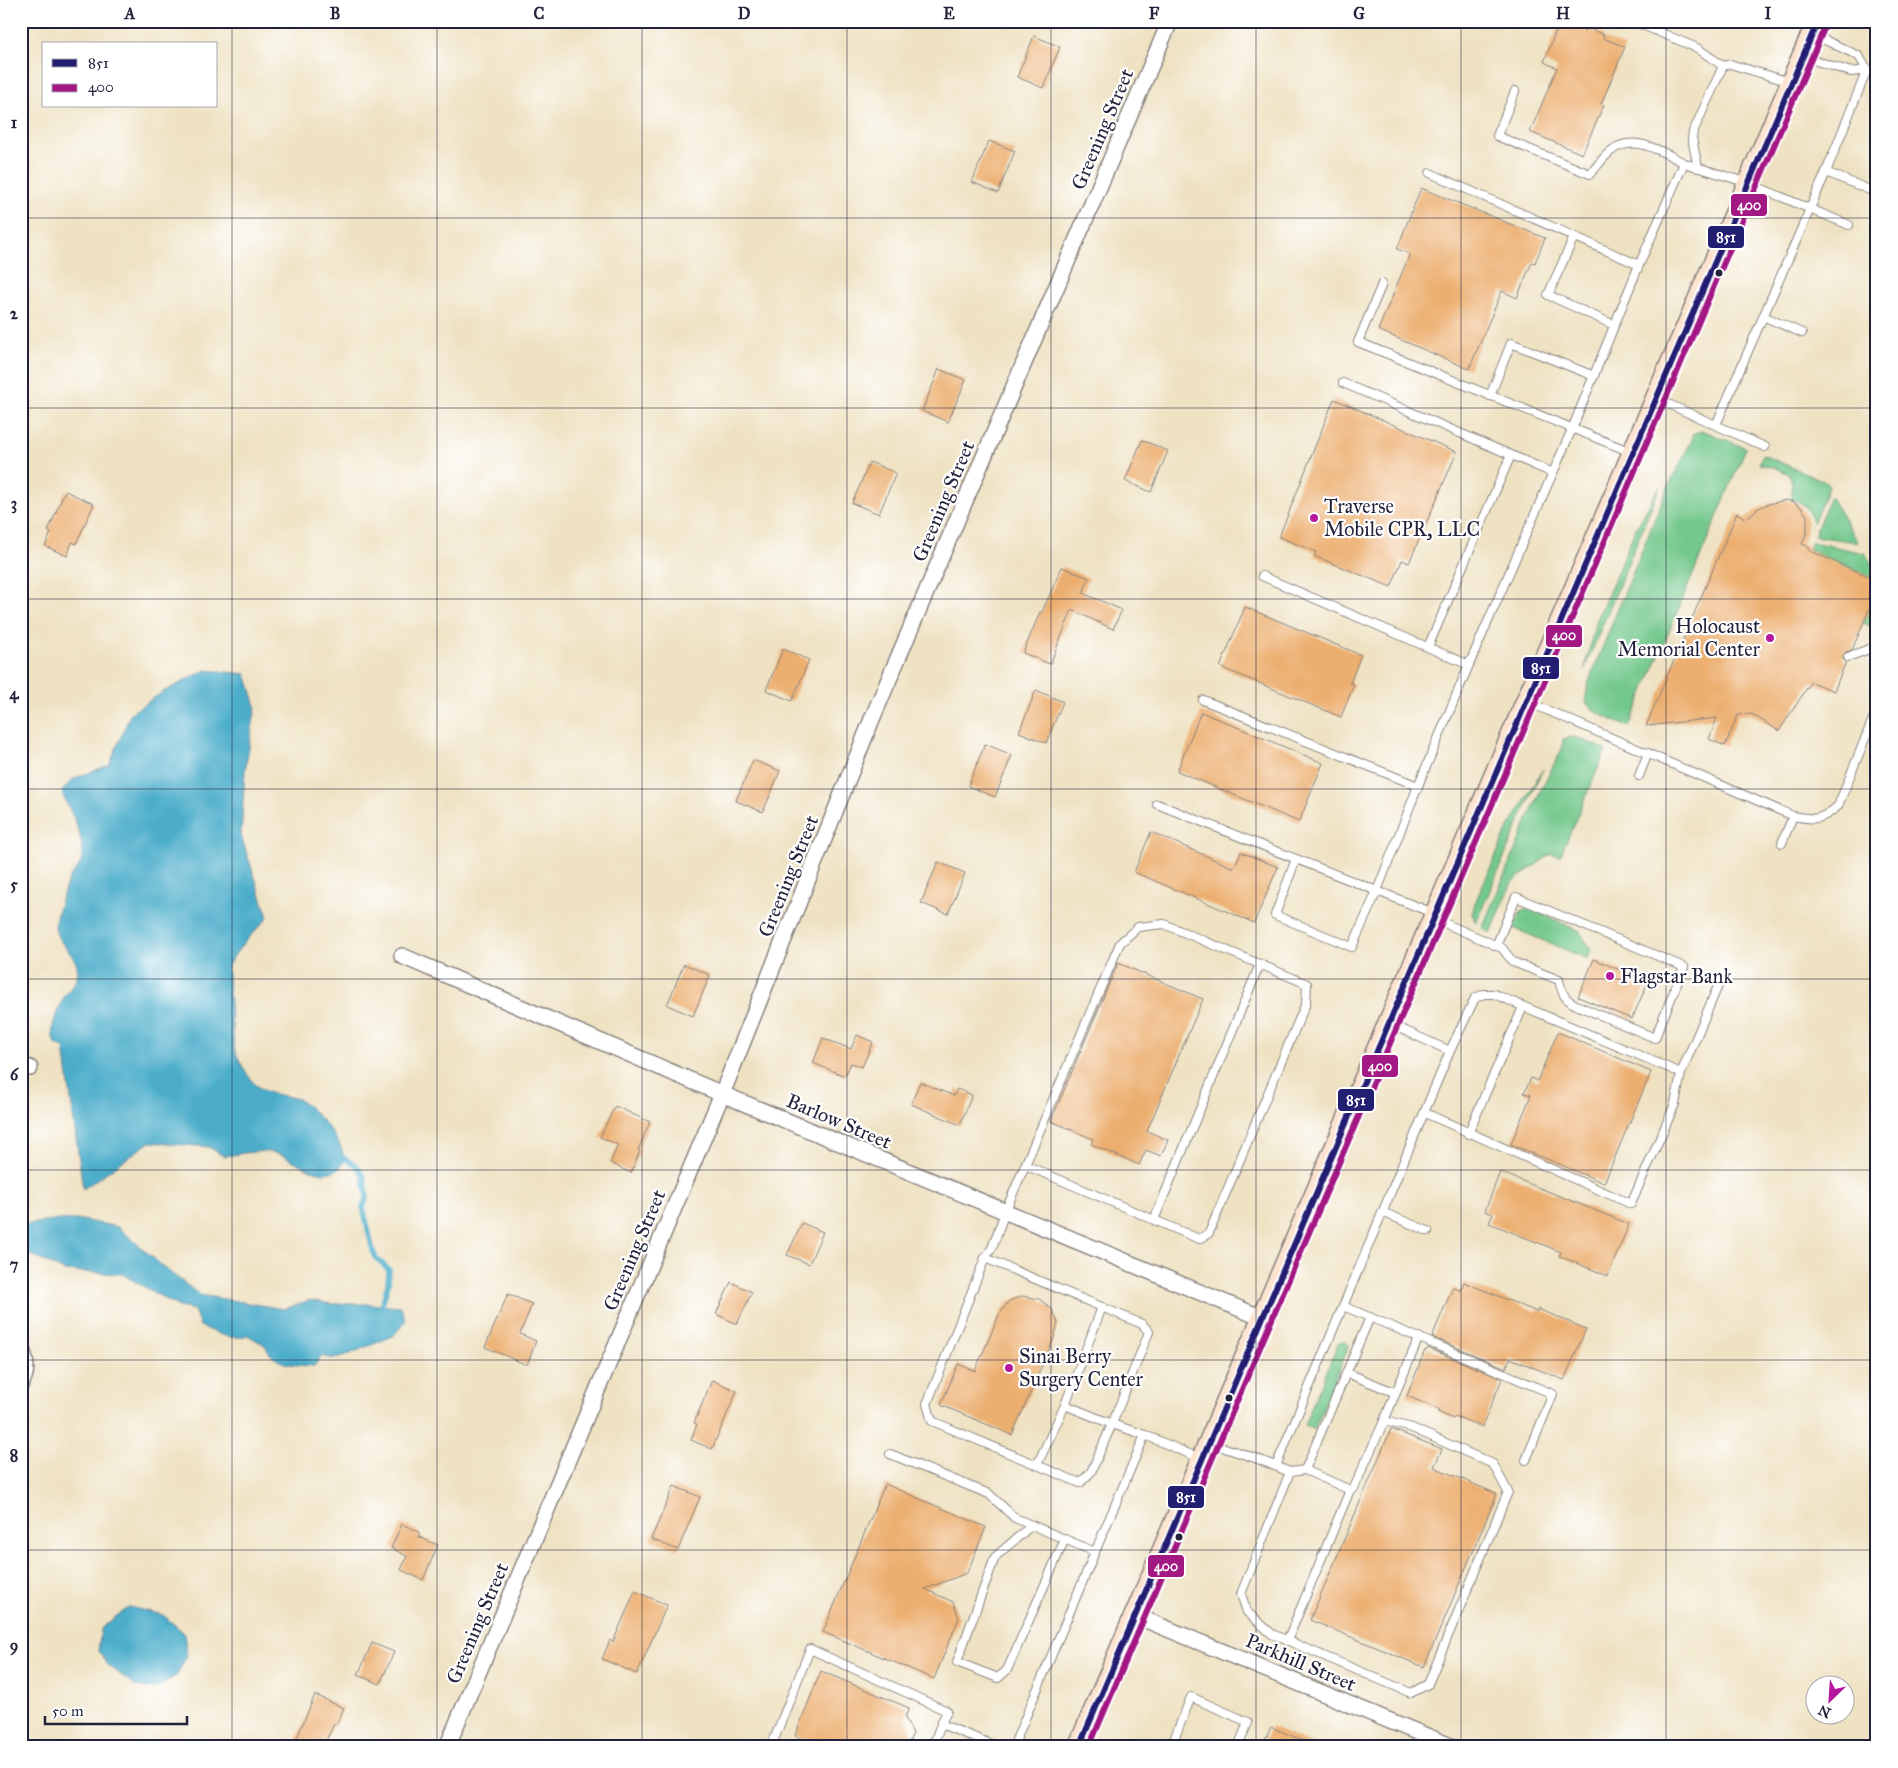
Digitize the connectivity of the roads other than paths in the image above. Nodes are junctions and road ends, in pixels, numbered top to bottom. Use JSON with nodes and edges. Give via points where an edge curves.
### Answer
{"nodes":[{"id":1,"x":1170,"y":21,"type":"edge"},
{"id":2,"x":1633,"y":21,"type":"edge"},
{"id":3,"x":1815,"y":28,"type":"edge"},
{"id":4,"x":1802,"y":56,"type":"junction"},
{"id":5,"x":1723,"y":66,"type":"junction"},
{"id":6,"x":1867,"y":70,"type":"junction"},
{"id":7,"x":1877,"y":73,"type":"edge"},
{"id":8,"x":1792,"y":82,"type":"junction"},
{"id":9,"x":1516,"y":91,"type":"dead end"},
{"id":10,"x":1684,"y":163,"type":"junction"},
{"id":11,"x":1698,"y":168,"type":"junction"},
{"id":12,"x":1826,"y":172,"type":"junction"},
{"id":13,"x":1430,"y":173,"type":"dead end"},
{"id":14,"x":1748,"y":183,"type":"junction"},
{"id":15,"x":1877,"y":193,"type":"edge"},
{"id":16,"x":1810,"y":209,"type":"junction"},
{"id":17,"x":1849,"y":225,"type":"dead end"},
{"id":18,"x":1574,"y":237,"type":"junction"},
{"id":19,"x":1639,"y":265,"type":"junction"},
{"id":20,"x":1382,"y":284,"type":"dead end"},
{"id":21,"x":1763,"y":316,"type":"junction"},
{"id":22,"x":1614,"y":324,"type":"junction"},
{"id":23,"x":1802,"y":334,"type":"dead end"},
{"id":24,"x":1594,"y":376,"type":"junction"},
{"id":25,"x":1344,"y":383,"type":"dead end"},
{"id":26,"x":1490,"y":396,"type":"junction"},
{"id":27,"x":1656,"y":399,"type":"junction"},
{"id":28,"x":1716,"y":425,"type":"junction"},
{"id":29,"x":1572,"y":429,"type":"junction"},
{"id":30,"x":1765,"y":447,"type":"dead end"},
{"id":31,"x":1633,"y":452,"type":"junction"},
{"id":32,"x":1511,"y":454,"type":"junction"},
{"id":33,"x":1553,"y":473,"type":"junction"},
{"id":34,"x":1262,"y":576,"type":"dead end"},
{"id":35,"x":1877,"y":646,"type":"edge"},
{"id":36,"x":1428,"y":647,"type":"junction"},
{"id":37,"x":1848,"y":657,"type":"dead end"},
{"id":38,"x":1469,"y":665,"type":"junction"},
{"id":39,"x":1203,"y":700,"type":"dead end"},
{"id":40,"x":1526,"y":701,"type":"junction"},
{"id":41,"x":1877,"y":709,"type":"edge"},
{"id":42,"x":1648,"y":754,"type":"junction"},
{"id":43,"x":1639,"y":776,"type":"dead end"},
{"id":44,"x":1418,"y":786,"type":"junction"},
{"id":45,"x":1157,"y":804,"type":"dead end"},
{"id":46,"x":1793,"y":816,"type":"junction"},
{"id":47,"x":1782,"y":843,"type":"dead end"},
{"id":48,"x":1296,"y":859,"type":"junction"},
{"id":49,"x":1377,"y":891,"type":"junction"},
{"id":50,"x":1434,"y":916,"type":"junction"},
{"id":51,"x":1496,"y":946,"type":"junction"},
{"id":52,"x":402,"y":956,"type":"dead end"},
{"id":53,"x":1260,"y":964,"type":"junction"},
{"id":54,"x":1718,"y":986,"type":"dead end"},
{"id":55,"x":1523,"y":1007,"type":"junction"},
{"id":56,"x":1388,"y":1023,"type":"junction"},
{"id":57,"x":1450,"y":1051,"type":"junction"},
{"id":58,"x":1681,"y":1073,"type":"junction"},
{"id":59,"x":722,"y":1094,"type":"junction"},
{"id":60,"x":1425,"y":1113,"type":"junction"},
{"id":61,"x":1468,"y":1134,"type":"junction"},
{"id":62,"x":1025,"y":1165,"type":"junction"},
{"id":63,"x":1006,"y":1212,"type":"junction"},
{"id":64,"x":1382,"y":1212,"type":"junction"},
{"id":65,"x":1154,"y":1220,"type":"junction"},
{"id":66,"x":1428,"y":1231,"type":"dead end"},
{"id":67,"x":985,"y":1258,"type":"junction"},
{"id":68,"x":1343,"y":1306,"type":"junction"},
{"id":69,"x":1102,"y":1307,"type":"junction"},
{"id":70,"x":1370,"y":1317,"type":"junction"},
{"id":71,"x":1262,"y":1318,"type":"junction"},
{"id":72,"x":1419,"y":1337,"type":"junction"},
{"id":73,"x":21,"y":1350,"type":"edge"},
{"id":74,"x":1347,"y":1372,"type":"junction"},
{"id":75,"x":21,"y":1384,"type":"edge"},
{"id":76,"x":1396,"y":1393,"type":"junction"},
{"id":77,"x":1065,"y":1405,"type":"junction"},
{"id":78,"x":1384,"y":1421,"type":"junction"},
{"id":79,"x":1112,"y":1424,"type":"junction"},
{"id":80,"x":1145,"y":1435,"type":"junction"},
{"id":81,"x":1205,"y":1451,"type":"junction"},
{"id":82,"x":890,"y":1454,"type":"dead end"},
{"id":83,"x":1526,"y":1460,"type":"dead end"},
{"id":84,"x":1037,"y":1465,"type":"junction"},
{"id":85,"x":1276,"y":1466,"type":"junction"},
{"id":86,"x":1305,"y":1470,"type":"junction"},
{"id":87,"x":1290,"y":1472,"type":"junction"},
{"id":88,"x":1350,"y":1490,"type":"junction"},
{"id":89,"x":1032,"y":1525,"type":"junction"},
{"id":90,"x":1065,"y":1539,"type":"junction"},
{"id":91,"x":1095,"y":1552,"type":"junction"},
{"id":92,"x":1134,"y":1615,"type":"junction"},
{"id":93,"x":1287,"y":1641,"type":"junction"},
{"id":94,"x":941,"y":1724,"type":"junction"},
{"id":95,"x":447,"y":1747,"type":"edge"},
{"id":96,"x":772,"y":1747,"type":"edge"},
{"id":97,"x":932,"y":1747,"type":"edge"},
{"id":98,"x":998,"y":1747,"type":"edge"},
{"id":99,"x":1014,"y":1747,"type":"edge"},
{"id":100,"x":1079,"y":1747,"type":"edge"},
{"id":101,"x":1171,"y":1747,"type":"edge"},
{"id":102,"x":1238,"y":1747,"type":"edge"},
{"id":103,"x":1453,"y":1747,"type":"edge"}],
"edges":[{"from":1,"to":59,"type":"street","name":"Greening Street","via":[[872,719]]},
{"from":2,"to":5,"type":"lane","via":[[1697,48]]},
{"from":3,"to":4,"type":"main road"},
{"from":3,"to":6,"type":"lane","via":[[1859,56]]},
{"from":4,"to":6,"type":"lane","via":[[1852,72]]},
{"from":4,"to":8,"type":"main road"},
{"from":5,"to":8,"type":"lane","via":[[1730,64]]},
{"from":5,"to":11,"type":"lane","via":[[1693,132]]},
{"from":6,"to":7,"type":"lane"},
{"from":6,"to":12,"type":"lane"},
{"from":8,"to":14,"type":"main road"},
{"from":9,"to":10,"type":"lane","via":[[1496,136],[1590,174],[1612,150],[1628,142],[1652,147]]},
{"from":10,"to":11,"type":"lane"},
{"from":10,"to":19,"type":"lane"},
{"from":11,"to":14,"type":"lane"},
{"from":12,"to":15,"type":"lane"},
{"from":12,"to":16,"type":"lane"},
{"from":13,"to":18,"type":"lane"},
{"from":14,"to":16,"type":"lane"},
{"from":14,"to":27,"type":"main road"},
{"from":16,"to":17,"type":"lane"},
{"from":16,"to":21,"type":"lane"},
{"from":18,"to":19,"type":"lane"},
{"from":18,"to":22,"type":"lane","via":[[1548,295]]},
{"from":19,"to":22,"type":"lane"},
{"from":20,"to":26,"type":"lane","via":[[1358,342]]},
{"from":21,"to":23,"type":"lane"},
{"from":21,"to":28,"type":"lane"},
{"from":22,"to":24,"type":"lane"},
{"from":24,"to":26,"type":"lane","via":[[1511,343]]},
{"from":24,"to":29,"type":"lane"},
{"from":25,"to":32,"type":"lane"},
{"from":26,"to":29,"type":"lane"},
{"from":27,"to":28,"type":"lane"},
{"from":27,"to":31,"type":"main road"},
{"from":28,"to":30,"type":"lane"},
{"from":29,"to":31,"type":"lane"},
{"from":29,"to":33,"type":"lane"},
{"from":31,"to":40,"type":"main road"},
{"from":32,"to":33,"type":"lane"},
{"from":32,"to":36,"type":"lane"},
{"from":33,"to":38,"type":"lane"},
{"from":34,"to":36,"type":"lane"},
{"from":35,"to":37,"type":"lane"},
{"from":36,"to":38,"type":"lane"},
{"from":38,"to":44,"type":"lane"},
{"from":39,"to":44,"type":"lane"},
{"from":40,"to":42,"type":"lane"},
{"from":40,"to":50,"type":"main road"},
{"from":41,"to":46,"type":"lane","via":[[1838,806],[1826,816],[1809,819]]},
{"from":42,"to":43,"type":"lane"},
{"from":42,"to":46,"type":"lane"},
{"from":44,"to":49,"type":"lane"},
{"from":45,"to":48,"type":"lane"},
{"from":46,"to":47,"type":"lane"},
{"from":48,"to":49,"type":"lane"},
{"from":48,"to":49,"type":"lane","via":[[1275,915],[1352,947]]},
{"from":49,"to":50,"type":"lane"},
{"from":50,"to":51,"type":"lane"},
{"from":50,"to":56,"type":"main road"},
{"from":51,"to":51,"type":"lane","via":[[1502,948],[1513,962],[1559,980],[1567,1000],[1655,1038],[1684,967],[1516,897]]},
{"from":52,"to":59,"type":"street","name":"Barlow Street"},
{"from":53,"to":62,"type":"lane","via":[[1164,924],[1138,927],[1120,943]]},
{"from":53,"to":65,"type":"lane"},
{"from":53,"to":65,"type":"lane","via":[[1307,984],[1306,1003],[1210,1233],[1199,1239]]},
{"from":54,"to":58,"type":"lane"},
{"from":55,"to":57,"type":"lane","via":[[1494,994],[1474,998]]},
{"from":55,"to":58,"type":"lane"},
{"from":55,"to":61,"type":"lane"},
{"from":56,"to":57,"type":"lane"},
{"from":56,"to":71,"type":"main road"},
{"from":57,"to":60,"type":"lane"},
{"from":58,"to":61,"type":"lane","via":[[1675,1104],[1631,1204]]},
{"from":59,"to":63,"type":"street","name":"Barlow Street"},
{"from":59,"to":95,"type":"street","name":"Greening Street"},
{"from":60,"to":61,"type":"lane"},
{"from":60,"to":64,"type":"lane"},
{"from":62,"to":63,"type":"lane"},
{"from":62,"to":65,"type":"lane"},
{"from":63,"to":67,"type":"lane"},
{"from":63,"to":71,"type":"street","name":"Barlow Street"},
{"from":64,"to":66,"type":"lane"},
{"from":64,"to":68,"type":"lane"},
{"from":67,"to":69,"type":"lane"},
{"from":67,"to":84,"type":"lane","via":[[927,1404],[932,1421]]},
{"from":68,"to":70,"type":"lane"},
{"from":68,"to":85,"type":"lane"},
{"from":69,"to":77,"type":"lane"},
{"from":69,"to":79,"type":"lane","via":[[1142,1324],[1149,1332]]},
{"from":70,"to":72,"type":"lane"},
{"from":70,"to":74,"type":"lane"},
{"from":71,"to":81,"type":"main road"},
{"from":72,"to":76,"type":"lane"},
{"from":72,"to":83,"type":"lane","via":[[1553,1394]]},
{"from":73,"to":75,"type":"street","via":[[26,1361],[26,1375]]},
{"from":74,"to":76,"type":"lane"},
{"from":74,"to":86,"type":"lane"},
{"from":76,"to":78,"type":"lane"},
{"from":77,"to":79,"type":"lane"},
{"from":77,"to":84,"type":"lane"},
{"from":78,"to":88,"type":"lane","via":[[1354,1488]]},
{"from":78,"to":93,"type":"lane","via":[[1412,1428],[1493,1464],[1508,1492],[1428,1684],[1411,1693]]},
{"from":79,"to":80,"type":"lane"},
{"from":79,"to":84,"type":"lane","via":[[1091,1472],[1080,1483]]},
{"from":80,"to":81,"type":"lane"},
{"from":80,"to":91,"type":"lane"},
{"from":81,"to":85,"type":"lane","via":[[1255,1458]]},
{"from":81,"to":92,"type":"main road"},
{"from":82,"to":89,"type":"lane","via":[[989,1494],[1016,1518]]},
{"from":85,"to":87,"type":"lane"},
{"from":86,"to":87,"type":"lane"},
{"from":86,"to":88,"type":"lane"},
{"from":87,"to":93,"type":"lane","via":[[1241,1594],[1247,1612],[1272,1634]]},
{"from":88,"to":93,"type":"lane"},
{"from":89,"to":90,"type":"lane"},
{"from":89,"to":90,"type":"lane","via":[[996,1558],[957,1662],[998,1678],[1007,1670]]},
{"from":90,"to":91,"type":"lane"},
{"from":91,"to":99,"type":"lane"},
{"from":92,"to":100,"type":"main road"},
{"from":92,"to":103,"type":"street","name":"Parkhill Street"},
{"from":94,"to":96,"type":"lane","via":[[947,1712],[810,1648]]},
{"from":94,"to":97,"type":"lane"},
{"from":94,"to":98,"type":"lane"},
{"from":101,"to":102,"type":"lane","via":[[1192,1697],[1248,1722]]}]}
